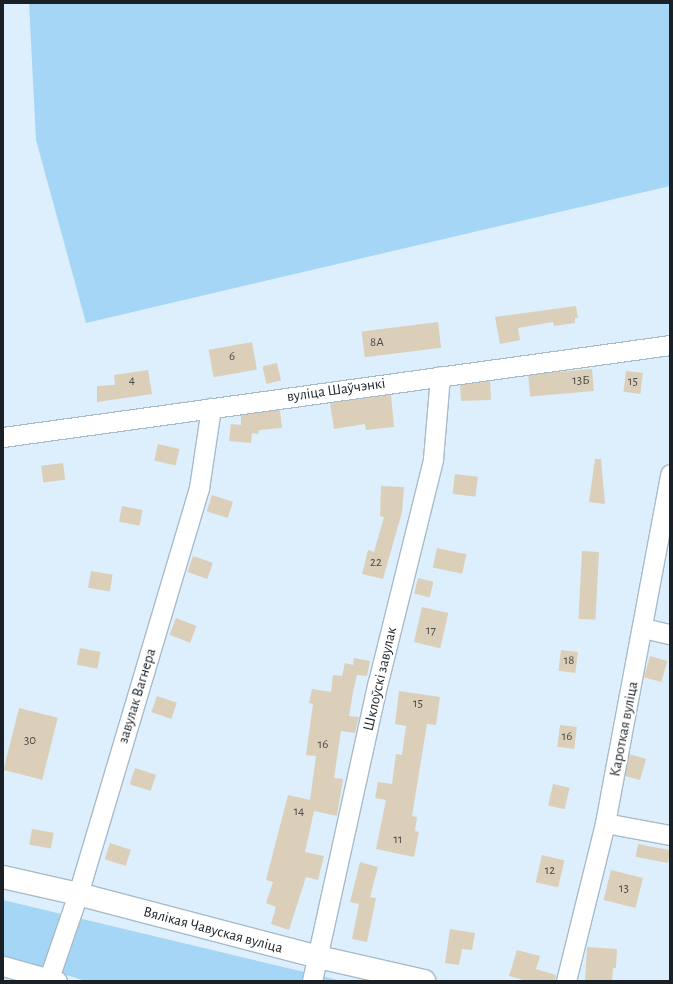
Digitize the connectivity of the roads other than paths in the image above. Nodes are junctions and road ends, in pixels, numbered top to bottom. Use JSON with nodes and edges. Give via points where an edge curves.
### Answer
{"nodes":[{"id":1,"x":670,"y":345,"type":"edge"},
{"id":2,"x":440,"y":376,"type":"junction"},
{"id":3,"x":211,"y":408,"type":"junction"},
{"id":4,"x":3,"y":437,"type":"edge"},
{"id":5,"x":670,"y":474,"type":"edge"},
{"id":6,"x":643,"y":628,"type":"junction"},
{"id":7,"x":670,"y":634,"type":"edge"},
{"id":8,"x":606,"y":823,"type":"junction"},
{"id":9,"x":670,"y":835,"type":"edge"},
{"id":10,"x":3,"y":878,"type":"edge"},
{"id":11,"x":78,"y":894,"type":"junction"},
{"id":12,"x":318,"y":957,"type":"junction"},
{"id":13,"x":3,"y":966,"type":"edge"},
{"id":14,"x":51,"y":980,"type":"edge"},
{"id":15,"x":312,"y":981,"type":"edge"},
{"id":16,"x":424,"y":981,"type":"edge"},
{"id":17,"x":566,"y":981,"type":"edge"}],
"edges":[{"from":1,"to":2,"type":"street","name":"вуліца Шаўчэнкі"},
{"from":2,"to":3,"type":"street","name":"вуліца Шаўчэнкі"},
{"from":2,"to":12,"type":"street","name":"Шклоўскі завулак","via":[[433,459],[378,682]]},
{"from":3,"to":4,"type":"street","name":"вуліца Шаўчэнкі"},
{"from":3,"to":11,"type":"street","name":"завулак Вагнера","via":[[199,488]]},
{"from":5,"to":6,"type":"street","name":"Кароткая вуліца"},
{"from":6,"to":7,"type":"street"},
{"from":6,"to":8,"type":"street","name":"Кароткая вуліца"},
{"from":8,"to":9,"type":"street"},
{"from":8,"to":17,"type":"street","name":"Кароткая вуліца"},
{"from":10,"to":11,"type":"main road","name":"Вялікая Чавуская вуліца"},
{"from":11,"to":12,"type":"main road","name":"Вялікая Чавуская вуліца"},
{"from":11,"to":14,"type":"street","name":"завулак Вагнера"},
{"from":12,"to":15,"type":"street","name":"Шклоўскі завулак"},
{"from":12,"to":16,"type":"main road","name":"Вялікая Чавуская вуліца"},
{"from":13,"to":14,"type":"street"}]}
